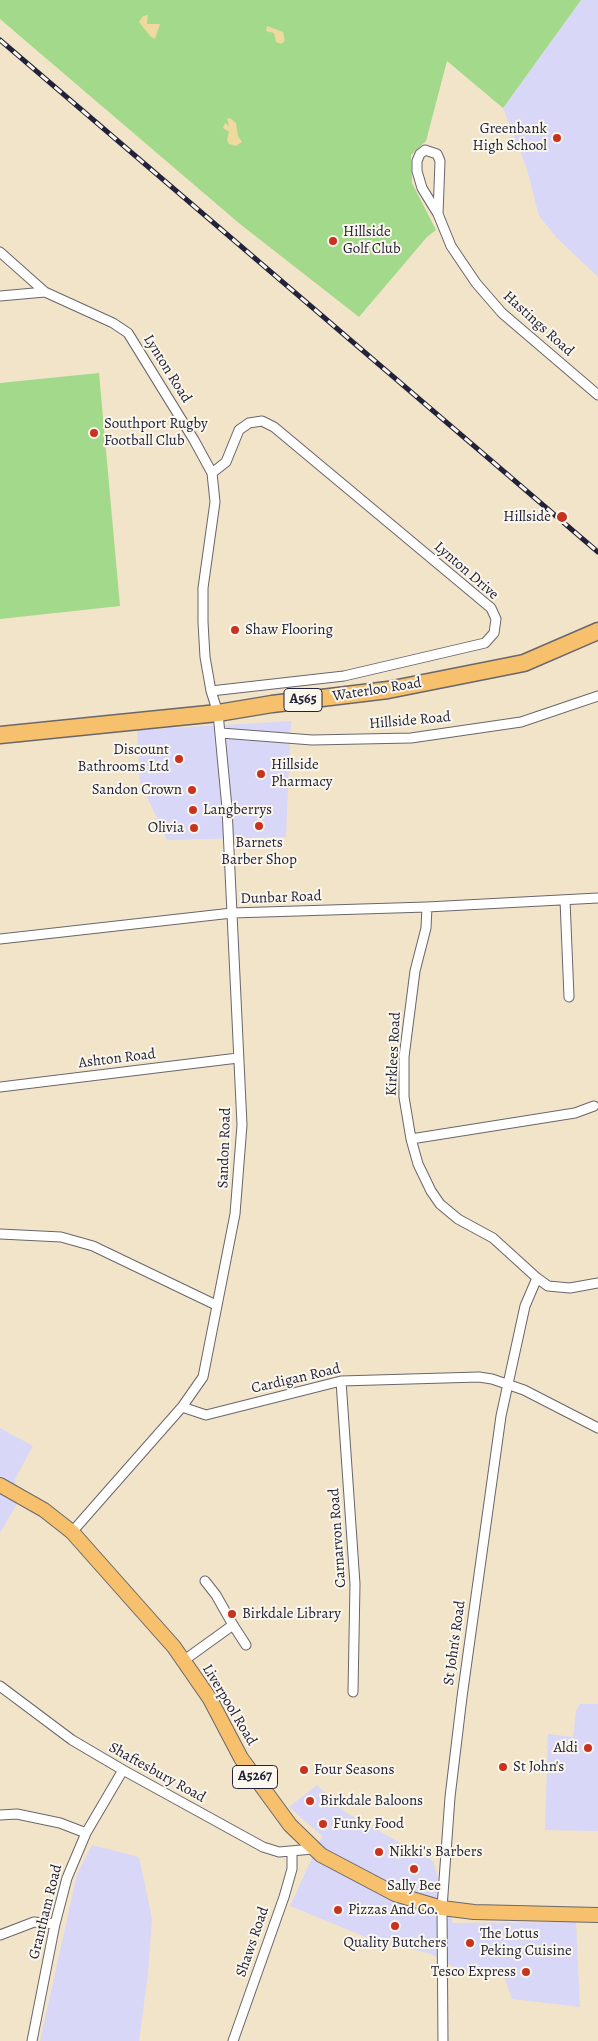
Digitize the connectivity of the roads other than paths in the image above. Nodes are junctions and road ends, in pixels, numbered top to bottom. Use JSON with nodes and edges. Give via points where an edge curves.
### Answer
{"nodes":[{"id":1,"x":438,"y":214,"type":"junction"},
{"id":2,"x":0,"y":252,"type":"edge"},
{"id":3,"x":45,"y":292,"type":"junction"},
{"id":4,"x":0,"y":296,"type":"edge"},
{"id":5,"x":598,"y":395,"type":"edge"},
{"id":6,"x":212,"y":473,"type":"junction"},
{"id":7,"x":598,"y":631,"type":"edge"},
{"id":8,"x":211,"y":692,"type":"junction"},
{"id":9,"x":598,"y":696,"type":"edge"},
{"id":10,"x":218,"y":713,"type":"junction"},
{"id":11,"x":221,"y":732,"type":"junction"},
{"id":12,"x":0,"y":735,"type":"edge"},
{"id":13,"x":598,"y":898,"type":"edge"},
{"id":14,"x":565,"y":900,"type":"junction"},
{"id":15,"x":427,"y":907,"type":"junction"},
{"id":16,"x":232,"y":913,"type":"junction"},
{"id":17,"x":0,"y":939,"type":"edge"},
{"id":18,"x":569,"y":997,"type":"dead end"},
{"id":19,"x":238,"y":1058,"type":"junction"},
{"id":20,"x":0,"y":1087,"type":"edge"},
{"id":21,"x":594,"y":1106,"type":"dead end"},
{"id":22,"x":411,"y":1139,"type":"junction"},
{"id":23,"x":0,"y":1234,"type":"edge"},
{"id":24,"x":537,"y":1278,"type":"junction"},
{"id":25,"x":598,"y":1283,"type":"edge"},
{"id":26,"x":216,"y":1306,"type":"junction"},
{"id":27,"x":341,"y":1382,"type":"junction"},
{"id":28,"x":508,"y":1385,"type":"junction"},
{"id":29,"x":182,"y":1407,"type":"junction"},
{"id":30,"x":598,"y":1428,"type":"edge"},
{"id":31,"x":0,"y":1486,"type":"edge"},
{"id":32,"x":72,"y":1532,"type":"junction"},
{"id":33,"x":205,"y":1581,"type":"dead end"},
{"id":34,"x":233,"y":1624,"type":"junction"},
{"id":35,"x":246,"y":1645,"type":"dead end"},
{"id":36,"x":183,"y":1661,"type":"junction"},
{"id":37,"x":0,"y":1686,"type":"edge"},
{"id":38,"x":353,"y":1692,"type":"dead end"},
{"id":39,"x":123,"y":1770,"type":"junction"},
{"id":40,"x":0,"y":1815,"type":"edge"},
{"id":41,"x":86,"y":1833,"type":"junction"},
{"id":42,"x":313,"y":1849,"type":"junction"},
{"id":43,"x":292,"y":1851,"type":"junction"},
{"id":44,"x":442,"y":1908,"type":"junction"},
{"id":45,"x":598,"y":1915,"type":"edge"},
{"id":46,"x":55,"y":1924,"type":"junction"},
{"id":47,"x":0,"y":1935,"type":"edge"},
{"id":48,"x":32,"y":2041,"type":"edge"},
{"id":49,"x":233,"y":2041,"type":"edge"},
{"id":50,"x":444,"y":2041,"type":"edge"}],
"edges":[{"from":1,"to":1,"type":"street","name":"Hastings Road","via":[[422,188],[417,171],[417,161],[425,150],[437,154],[440,160]]},
{"from":1,"to":5,"type":"street","name":"Hastings Road","via":[[450,246],[502,314]]},
{"from":2,"to":3,"type":"street","name":"Lynton Road"},
{"from":3,"to":4,"type":"street"},
{"from":3,"to":6,"type":"street","name":"Lynton Road","via":[[128,332]]},
{"from":6,"to":8,"type":"street","name":"Lynton Road","via":[[215,502],[203,588],[205,657]]},
{"from":6,"to":8,"type":"street","name":"Lynton Drive","via":[[226,462],[239,430],[249,423],[262,421],[491,608],[496,619],[494,633],[485,643],[344,676]]},
{"from":7,"to":10,"type":"highway","name":"Waterloo Road","number":"A565","via":[[524,663],[388,690]]},
{"from":8,"to":10,"type":"street","name":"Lynton Road"},
{"from":9,"to":11,"type":"street","name":"Hillside Road","via":[[521,722],[411,738],[312,740]]},
{"from":10,"to":11,"type":"street","name":"Sandon Road"},
{"from":10,"to":12,"type":"highway","name":"Waterloo Road","number":"A565"},
{"from":11,"to":16,"type":"street","name":"Sandon Road"},
{"from":13,"to":14,"type":"street","name":"Dunbar Road"},
{"from":14,"to":15,"type":"street","name":"Dunbar Road"},
{"from":14,"to":18,"type":"street"},
{"from":15,"to":16,"type":"street","name":"Dunbar Road"},
{"from":15,"to":22,"type":"street","name":"Kirklees Road","via":[[404,1057],[404,1097]]},
{"from":16,"to":17,"type":"street","name":"Dunbar Road"},
{"from":16,"to":19,"type":"street","name":"Sandon Road"},
{"from":19,"to":20,"type":"street","name":"Ashton Road"},
{"from":19,"to":26,"type":"street","name":"Sandon Road","via":[[242,1125],[235,1214]]},
{"from":21,"to":22,"type":"street","via":[[575,1113]]},
{"from":22,"to":24,"type":"street","name":"Kirklees Road","via":[[418,1164],[440,1204],[458,1219],[492,1238]]},
{"from":23,"to":26,"type":"street","via":[[61,1238],[93,1246]]},
{"from":24,"to":25,"type":"street","name":"Kirklees Road","via":[[548,1286],[570,1288]]},
{"from":24,"to":28,"type":"street","via":[[525,1306]]},
{"from":26,"to":29,"type":"street","name":"Sandon Road","via":[[203,1377]]},
{"from":27,"to":28,"type":"street","name":"Cardigan Road","via":[[479,1376]]},
{"from":27,"to":29,"type":"street","name":"Cardigan Road","via":[[206,1415]]},
{"from":27,"to":38,"type":"street","name":"Carnarvon Road","via":[[356,1584]]},
{"from":28,"to":30,"type":"street","name":"Cardigan Road"},
{"from":28,"to":44,"type":"street","name":"St John's Road","via":[[500,1416],[462,1696]]},
{"from":29,"to":32,"type":"street","name":"Sandon Road"},
{"from":31,"to":32,"type":"main road","name":"Liverpool Road","number":"A5267","via":[[44,1510]]},
{"from":32,"to":36,"type":"main road","name":"Liverpool Road","number":"A5267"},
{"from":33,"to":34,"type":"street"},
{"from":34,"to":35,"type":"street"},
{"from":34,"to":36,"type":"street"},
{"from":36,"to":42,"type":"main road","name":"Liverpool Road","number":"A5267","via":[[210,1699],[241,1758],[290,1825]]},
{"from":37,"to":39,"type":"street","name":"Shaftesbury Road","via":[[72,1740]]},
{"from":39,"to":41,"type":"street","name":"Grantham Road"},
{"from":39,"to":43,"type":"street","name":"Shaftesbury Road","via":[[263,1847],[279,1852]]},
{"from":40,"to":41,"type":"street","via":[[17,1814],[60,1823]]},
{"from":41,"to":46,"type":"street","name":"Grantham Road","via":[[67,1878]]},
{"from":42,"to":43,"type":"street","name":"Shaftesbury Road"},
{"from":42,"to":44,"type":"main road","name":"Liverpool Road","number":"A5267","via":[[356,1876],[394,1894]]},
{"from":43,"to":49,"type":"street","name":"Shaws Road","via":[[292,1869],[284,1897]]},
{"from":44,"to":45,"type":"main road","name":"Liverpool Road","number":"A5267","via":[[474,1912]]},
{"from":44,"to":50,"type":"street","name":"St John's Road"},
{"from":46,"to":47,"type":"street","via":[[34,1922]]},
{"from":46,"to":48,"type":"street","name":"Grantham Road"}]}
